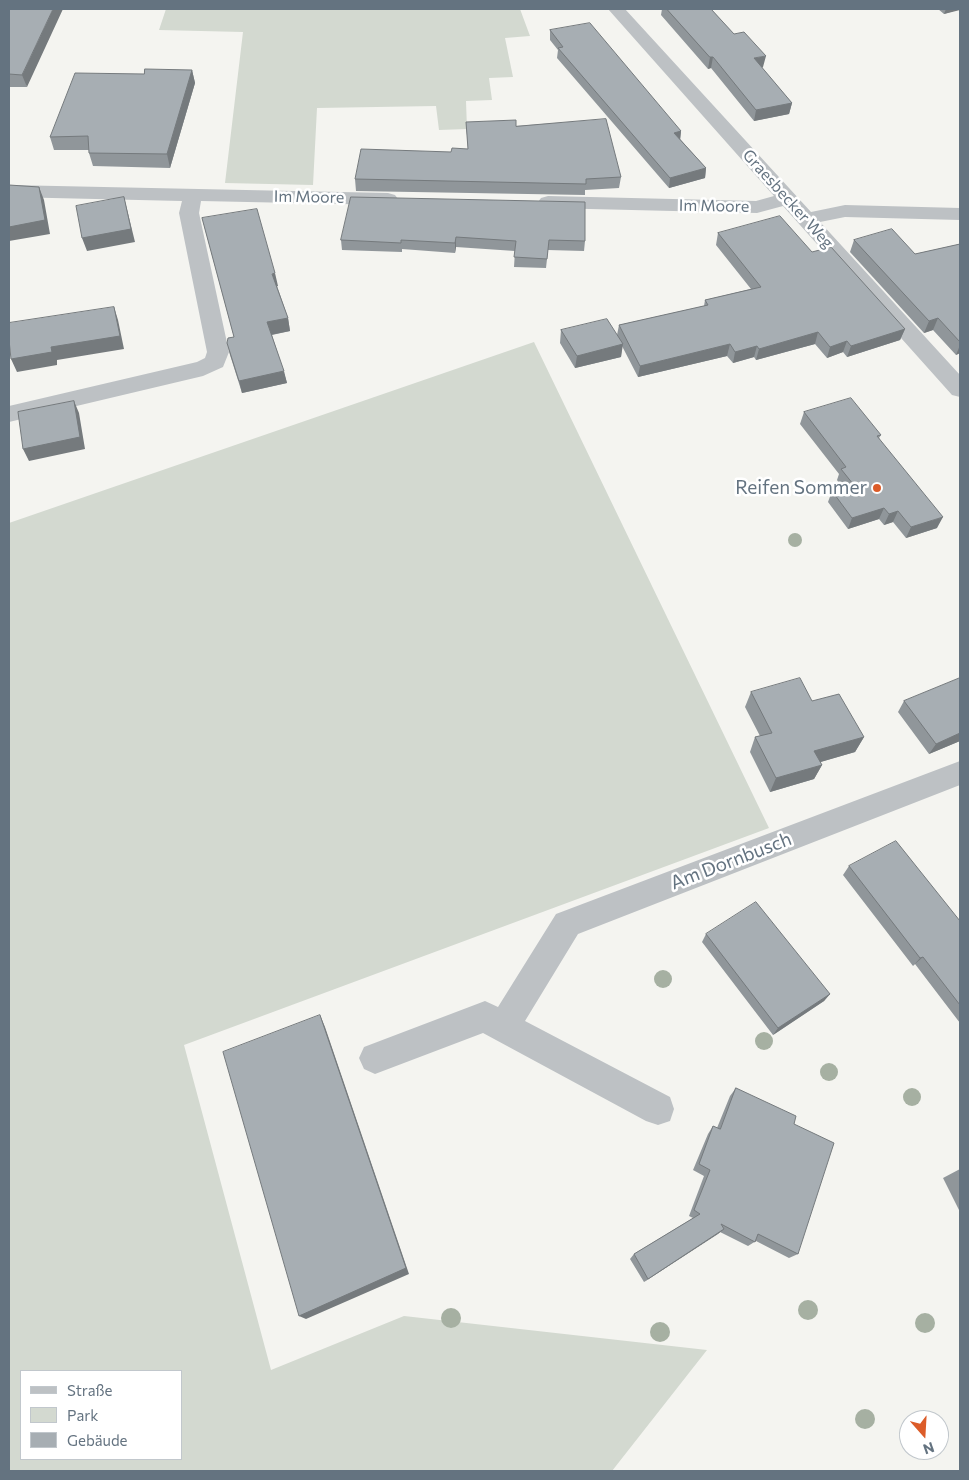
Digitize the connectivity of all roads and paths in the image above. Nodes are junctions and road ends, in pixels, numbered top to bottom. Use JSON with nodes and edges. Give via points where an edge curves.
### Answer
{"nodes":[{"id":1,"x":616,"y":9,"type":"edge"},
{"id":2,"x":9,"y":191,"type":"edge"},
{"id":3,"x":194,"y":195,"type":"junction"},
{"id":4,"x":788,"y":198,"type":"junction"},
{"id":5,"x":411,"y":200,"type":"edge"},
{"id":6,"x":530,"y":202,"type":"edge"},
{"id":7,"x":960,"y":214,"type":"edge"},
{"id":8,"x":806,"y":219,"type":"junction"},
{"id":9,"x":960,"y":389,"type":"edge"},
{"id":10,"x":9,"y":414,"type":"edge"},
{"id":11,"x":960,"y":773,"type":"edge"},
{"id":12,"x":504,"y":1027,"type":"junction"},
{"id":13,"x":375,"y":1058,"type":"dead end"},
{"id":14,"x":658,"y":1109,"type":"dead end"}],
"edges":[{"from":1,"to":4,"type":"street","name":"Graesbecker Weg"},
{"from":2,"to":3,"type":"street","name":"Im Moore"},
{"from":3,"to":5,"type":"street","name":"Im Moore"},
{"from":3,"to":10,"type":"street","via":[[189,213],[218,352],[215,362],[203,368]]},
{"from":4,"to":6,"type":"street","name":"Im Moore","via":[[757,207]]},
{"from":4,"to":8,"type":"street","name":"Graesbecker Weg"},
{"from":7,"to":8,"type":"street","via":[[845,211]]},
{"from":8,"to":9,"type":"street","name":"Graesbecker Weg"},
{"from":11,"to":12,"type":"street","name":"Am Dornbusch","via":[[567,924]]},
{"from":12,"to":13,"type":"street","via":[[485,1017]]},
{"from":12,"to":14,"type":"street"}]}
